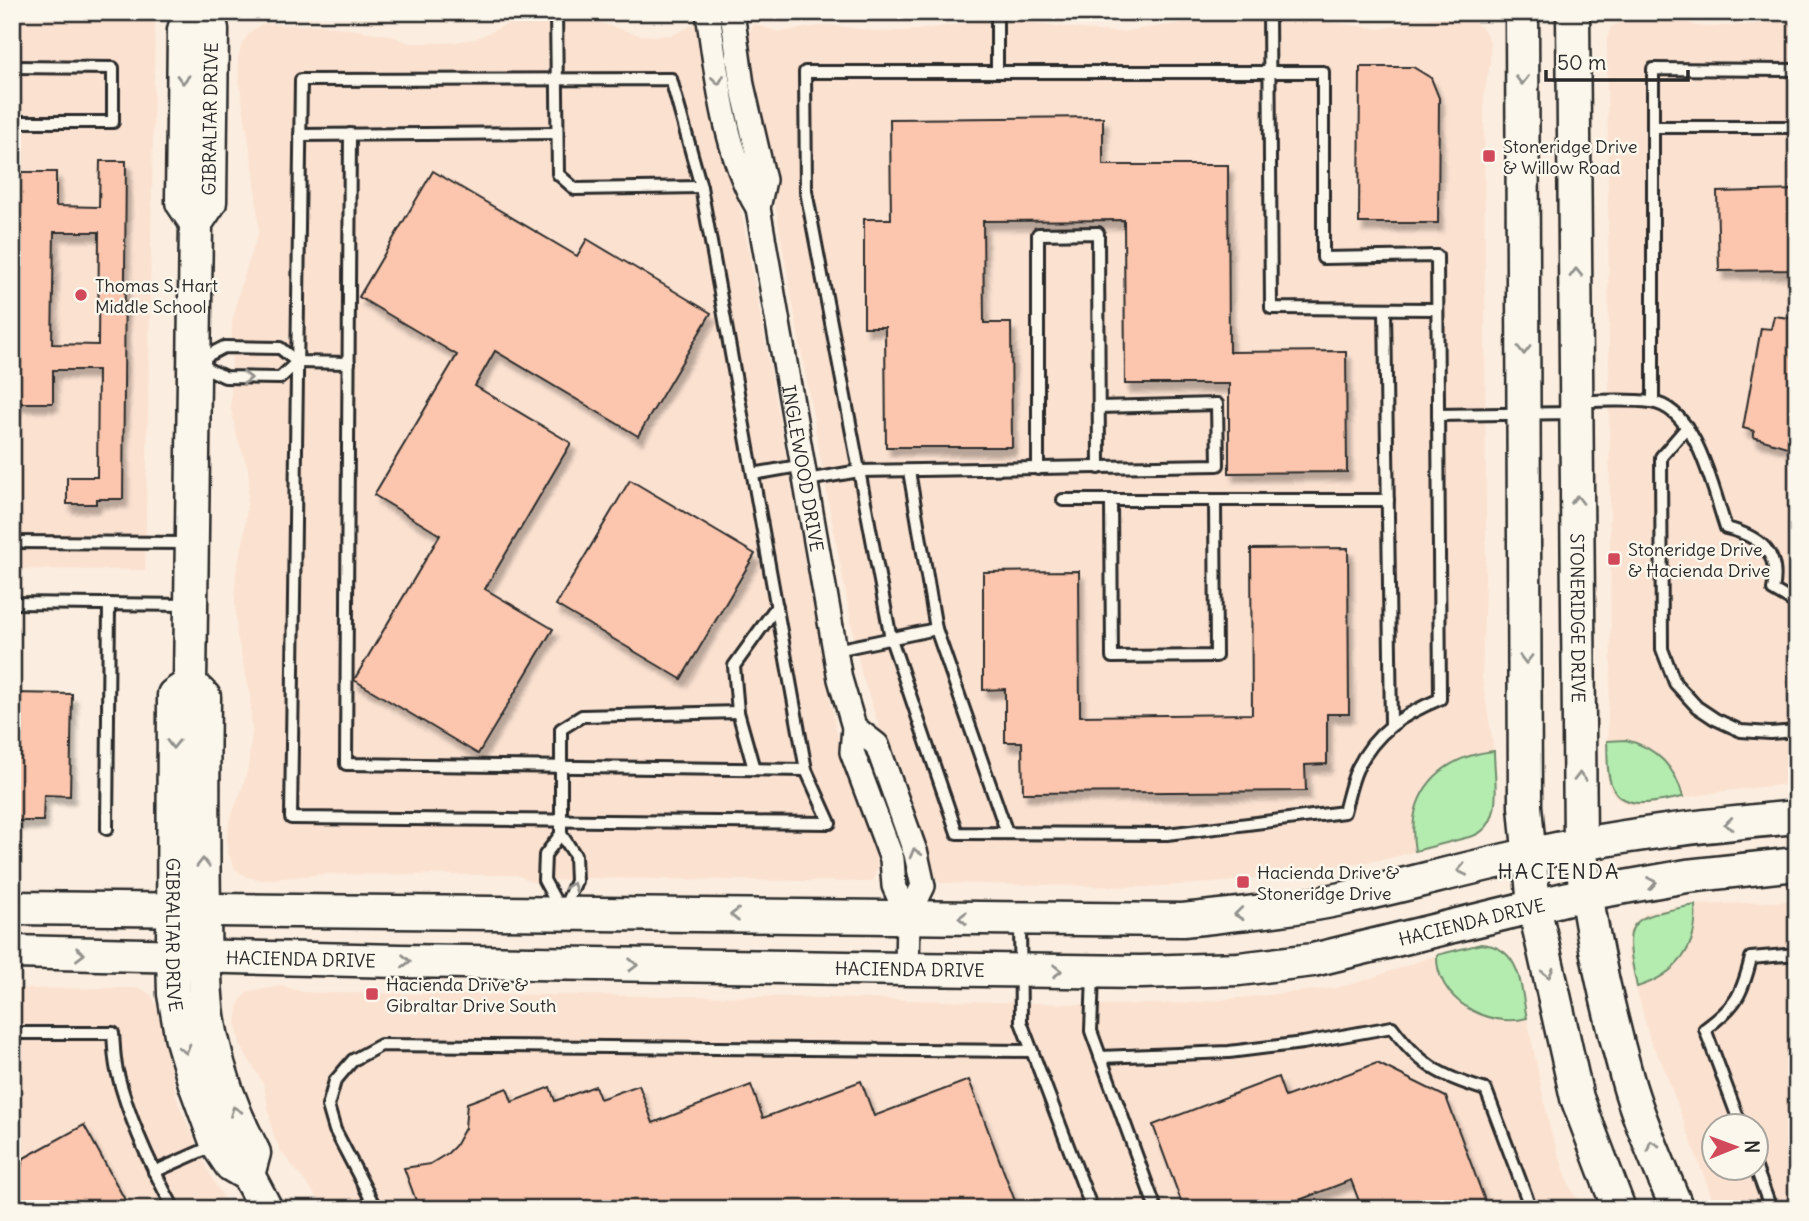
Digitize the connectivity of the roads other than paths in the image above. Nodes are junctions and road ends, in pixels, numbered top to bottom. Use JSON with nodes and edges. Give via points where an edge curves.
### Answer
{"nodes":[{"id":1,"x":190,"y":12,"type":"edge"},
{"id":2,"x":205,"y":12,"type":"edge"},
{"id":3,"x":556,"y":12,"type":"edge"},
{"id":4,"x":708,"y":12,"type":"edge"},
{"id":5,"x":732,"y":12,"type":"edge"},
{"id":6,"x":997,"y":12,"type":"edge"},
{"id":7,"x":1269,"y":12,"type":"edge"},
{"id":8,"x":1522,"y":12,"type":"edge"},
{"id":9,"x":1573,"y":12,"type":"edge"},
{"id":10,"x":12,"y":67,"type":"edge"},
{"id":11,"x":1797,"y":70,"type":"edge"},
{"id":12,"x":997,"y":72,"type":"junction"},
{"id":13,"x":1270,"y":72,"type":"junction"},
{"id":14,"x":556,"y":79,"type":"junction"},
{"id":15,"x":12,"y":122,"type":"edge"},
{"id":16,"x":1653,"y":127,"type":"junction"},
{"id":17,"x":1797,"y":127,"type":"edge"},
{"id":18,"x":557,"y":133,"type":"junction"},
{"id":19,"x":350,"y":134,"type":"junction"},
{"id":20,"x":300,"y":135,"type":"junction"},
{"id":21,"x":701,"y":187,"type":"junction"},
{"id":22,"x":758,"y":208,"type":"junction"},
{"id":23,"x":196,"y":223,"type":"junction"},
{"id":24,"x":1385,"y":309,"type":"junction"},
{"id":25,"x":1437,"y":309,"type":"junction"},
{"id":26,"x":297,"y":362,"type":"junction"},
{"id":27,"x":194,"y":363,"type":"junction"},
{"id":28,"x":349,"y":363,"type":"junction"},
{"id":29,"x":1653,"y":402,"type":"junction"},
{"id":30,"x":1099,"y":407,"type":"junction"},
{"id":31,"x":1577,"y":407,"type":"junction"},
{"id":32,"x":1524,"y":413,"type":"junction"},
{"id":33,"x":1438,"y":415,"type":"junction"},
{"id":34,"x":1687,"y":427,"type":"junction"},
{"id":35,"x":1099,"y":468,"type":"junction"},
{"id":36,"x":1038,"y":469,"type":"junction"},
{"id":37,"x":859,"y":471,"type":"junction"},
{"id":38,"x":909,"y":471,"type":"junction"},
{"id":39,"x":805,"y":472,"type":"junction"},
{"id":40,"x":753,"y":474,"type":"junction"},
{"id":41,"x":1063,"y":500,"type":"dead end"},
{"id":42,"x":1111,"y":500,"type":"junction"},
{"id":43,"x":1215,"y":500,"type":"junction"},
{"id":44,"x":1388,"y":500,"type":"junction"},
{"id":45,"x":12,"y":542,"type":"edge"},
{"id":46,"x":192,"y":543,"type":"junction"},
{"id":47,"x":12,"y":603,"type":"edge"},
{"id":48,"x":109,"y":604,"type":"junction"},
{"id":49,"x":1797,"y":604,"type":"edge"},
{"id":50,"x":191,"y":605,"type":"junction"},
{"id":51,"x":777,"y":606,"type":"junction"},
{"id":52,"x":936,"y":629,"type":"junction"},
{"id":53,"x":891,"y":639,"type":"junction"},
{"id":54,"x":835,"y":650,"type":"junction"},
{"id":55,"x":190,"y":684,"type":"junction"},
{"id":56,"x":738,"y":712,"type":"junction"},
{"id":57,"x":1391,"y":724,"type":"junction"},
{"id":58,"x":1797,"y":732,"type":"edge"},
{"id":59,"x":560,"y":767,"type":"junction"},
{"id":60,"x":754,"y":769,"type":"junction"},
{"id":61,"x":806,"y":770,"type":"junction"},
{"id":62,"x":1797,"y":817,"type":"edge"},
{"id":63,"x":560,"y":820,"type":"junction"},
{"id":64,"x":107,"y":828,"type":"dead end"},
{"id":65,"x":1007,"y":833,"type":"junction"},
{"id":66,"x":561,"y":834,"type":"junction"},
{"id":67,"x":1580,"y":845,"type":"junction"},
{"id":68,"x":1528,"y":854,"type":"junction"},
{"id":69,"x":1797,"y":864,"type":"edge"},
{"id":70,"x":1585,"y":894,"type":"junction"},
{"id":71,"x":1534,"y":906,"type":"junction"},
{"id":72,"x":12,"y":908,"type":"edge"},
{"id":73,"x":173,"y":909,"type":"junction"},
{"id":74,"x":204,"y":909,"type":"junction"},
{"id":75,"x":562,"y":913,"type":"junction"},
{"id":76,"x":908,"y":917,"type":"junction"},
{"id":77,"x":1020,"y":918,"type":"junction"},
{"id":78,"x":12,"y":953,"type":"edge"},
{"id":79,"x":1797,"y":954,"type":"edge"},
{"id":80,"x":173,"y":955,"type":"junction"},
{"id":81,"x":205,"y":956,"type":"junction"},
{"id":82,"x":907,"y":969,"type":"junction"},
{"id":83,"x":1019,"y":970,"type":"junction"},
{"id":84,"x":1093,"y":971,"type":"junction"},
{"id":85,"x":12,"y":1033,"type":"edge"},
{"id":86,"x":1032,"y":1051,"type":"junction"},
{"id":87,"x":1100,"y":1056,"type":"junction"},
{"id":88,"x":1736,"y":1112,"type":"edge"},
{"id":89,"x":218,"y":1144,"type":"junction"},
{"id":90,"x":154,"y":1172,"type":"junction"},
{"id":91,"x":248,"y":1175,"type":"junction"},
{"id":92,"x":1761,"y":1182,"type":"edge"},
{"id":93,"x":174,"y":1209,"type":"edge"},
{"id":94,"x":266,"y":1209,"type":"edge"},
{"id":95,"x":376,"y":1209,"type":"edge"},
{"id":96,"x":1092,"y":1209,"type":"edge"},
{"id":97,"x":1156,"y":1209,"type":"edge"},
{"id":98,"x":1531,"y":1209,"type":"edge"},
{"id":99,"x":1619,"y":1209,"type":"edge"},
{"id":100,"x":1677,"y":1209,"type":"edge"},
{"id":101,"x":1772,"y":1209,"type":"edge"}],
"edges":[{"from":1,"to":23,"type":"main road","name":"GIBRALTAR DRIVE","one_way":true,"via":[[184,30],[182,202]]},
{"from":2,"to":23,"type":"main road","name":"GIBRALTAR DRIVE","via":[[212,29],[210,202]]},
{"from":3,"to":14,"type":"lane"},
{"from":4,"to":22,"type":"street","name":"INGLEWOOD DRIVE","one_way":true,"via":[[735,155]]},
{"from":5,"to":22,"type":"street","name":"INGLEWOOD DRIVE","via":[[742,85],[764,180]]},
{"from":6,"to":12,"type":"lane"},
{"from":7,"to":13,"type":"lane"},
{"from":8,"to":32,"type":"main road","one_way":true},
{"from":31,"to":9,"type":"main road","name":"STONERIDGE DRIVE","one_way":true},
{"from":10,"to":15,"type":"lane","via":[[113,68],[113,122]]},
{"from":11,"to":16,"type":"lane","via":[[1653,69]]},
{"from":12,"to":13,"type":"lane"},
{"from":12,"to":37,"type":"lane","via":[[805,72],[806,191]]},
{"from":13,"to":24,"type":"lane","via":[[1270,309]]},
{"from":13,"to":25,"type":"lane","via":[[1323,72],[1323,258],[1437,256]]},
{"from":14,"to":18,"type":"lane"},
{"from":14,"to":20,"type":"lane","via":[[301,80]]},
{"from":14,"to":21,"type":"lane","via":[[671,79]]},
{"from":16,"to":17,"type":"lane"},
{"from":16,"to":29,"type":"lane"},
{"from":18,"to":19,"type":"lane"},
{"from":18,"to":21,"type":"lane","via":[[558,174],[575,189]]},
{"from":19,"to":20,"type":"lane"},
{"from":19,"to":28,"type":"lane"},
{"from":20,"to":26,"type":"lane"},
{"from":21,"to":40,"type":"lane"},
{"from":22,"to":39,"type":"street","name":"INGLEWOOD DRIVE"},
{"from":23,"to":27,"type":"main road","name":"GIBRALTAR DRIVE"},
{"from":24,"to":25,"type":"lane"},
{"from":24,"to":44,"type":"lane"},
{"from":25,"to":33,"type":"lane"},
{"from":26,"to":27,"type":"lane","via":[[280,348],[224,347]]},
{"from":27,"to":26,"type":"lane","one_way":true,"via":[[225,377],[279,378]]},
{"from":26,"to":28,"type":"lane"},
{"from":26,"to":63,"type":"lane","via":[[291,818]]},
{"from":27,"to":46,"type":"main road","name":"GIBRALTAR DRIVE"},
{"from":28,"to":59,"type":"lane","via":[[346,764]]},
{"from":29,"to":31,"type":"lane"},
{"from":29,"to":34,"type":"lane","via":[[1670,410]]},
{"from":30,"to":35,"type":"lane"},
{"from":30,"to":35,"type":"lane","via":[[1217,404],[1218,466]]},
{"from":30,"to":36,"type":"lane","via":[[1098,233],[1038,234]]},
{"from":31,"to":32,"type":"lane"},
{"from":67,"to":31,"type":"main road","name":"STONERIDGE DRIVE","one_way":true},
{"from":32,"to":33,"type":"lane"},
{"from":32,"to":68,"type":"main road","one_way":true},
{"from":33,"to":57,"type":"lane","via":[[1440,699]]},
{"from":34,"to":49,"type":"lane","via":[[1726,528],[1745,533],[1766,548],[1775,570],[1773,590]]},
{"from":34,"to":58,"type":"lane","via":[[1661,457],[1662,649],[1675,682],[1715,719],[1741,730]]},
{"from":35,"to":36,"type":"lane"},
{"from":36,"to":38,"type":"lane"},
{"from":37,"to":38,"type":"lane"},
{"from":37,"to":39,"type":"lane"},
{"from":37,"to":53,"type":"lane"},
{"from":38,"to":52,"type":"lane"},
{"from":39,"to":40,"type":"lane"},
{"from":39,"to":54,"type":"street","name":"INGLEWOOD DRIVE"},
{"from":40,"to":51,"type":"lane"},
{"from":41,"to":42,"type":"lane"},
{"from":42,"to":43,"type":"lane"},
{"from":42,"to":43,"type":"lane","via":[[1112,657],[1216,656]]},
{"from":43,"to":44,"type":"lane"},
{"from":44,"to":57,"type":"lane"},
{"from":45,"to":46,"type":"lane"},
{"from":46,"to":50,"type":"main road","name":"GIBRALTAR DRIVE"},
{"from":47,"to":48,"type":"lane"},
{"from":48,"to":50,"type":"lane"},
{"from":48,"to":64,"type":"lane"},
{"from":50,"to":55,"type":"main road","name":"GIBRALTAR DRIVE"},
{"from":51,"to":56,"type":"lane","via":[[734,666]]},
{"from":51,"to":61,"type":"lane"},
{"from":52,"to":53,"type":"lane"},
{"from":52,"to":65,"type":"lane"},
{"from":53,"to":54,"type":"lane"},
{"from":53,"to":65,"type":"lane","via":[[957,832]]},
{"from":54,"to":76,"type":"street","name":"INGLEWOOD DRIVE","via":[[854,727],[877,745],[916,854],[923,886]]},
{"from":55,"to":73,"type":"main road","name":"GIBRALTAR DRIVE","one_way":true,"via":[[174,695]]},
{"from":74,"to":55,"type":"main road","name":"GIBRALTAR DRIVE","one_way":true,"via":[[204,697]]},
{"from":56,"to":59,"type":"lane","via":[[582,716],[561,729]]},
{"from":56,"to":60,"type":"lane"},
{"from":57,"to":65,"type":"lane","via":[[1357,770],[1344,812],[1167,834]]},
{"from":59,"to":60,"type":"lane"},
{"from":59,"to":63,"type":"lane"},
{"from":60,"to":61,"type":"lane"},
{"from":61,"to":63,"type":"lane","via":[[830,823]]},
{"from":62,"to":67,"type":"main road","one_way":true},
{"from":63,"to":66,"type":"lane"},
{"from":75,"to":66,"type":"lane","one_way":true,"via":[[576,881],[575,855]]},
{"from":66,"to":75,"type":"lane","via":[[545,855],[544,880]]},
{"from":67,"to":68,"type":"main road"},
{"from":67,"to":70,"type":"main road","name":"STONERIDGE DRIVE"},
{"from":68,"to":71,"type":"main road"},
{"from":68,"to":77,"type":"main road","one_way":true,"via":[[1281,909],[1183,920]]},
{"from":70,"to":69,"type":"main road","name":"HACIENDA DRIVE","one_way":true,"via":[[1687,876]]},
{"from":70,"to":71,"type":"main road","name":"HACIENDA DRIVE"},
{"from":100,"to":70,"type":"main road","name":"STONERIDGE DRIVE","one_way":true,"via":[[1628,1079]]},
{"from":71,"to":84,"type":"main road","name":"HACIENDA DRIVE","via":[[1314,960],[1240,969]]},
{"from":71,"to":99,"type":"main road","one_way":true,"via":[[1577,1098]]},
{"from":72,"to":73,"type":"main road"},
{"from":73,"to":74,"type":"main road"},
{"from":73,"to":80,"type":"main road","name":"GIBRALTAR DRIVE"},
{"from":74,"to":75,"type":"main road"},
{"from":74,"to":81,"type":"main road","name":"GIBRALTAR DRIVE"},
{"from":76,"to":75,"type":"main road","one_way":true},
{"from":77,"to":76,"type":"main road","one_way":true},
{"from":76,"to":82,"type":"street","name":"INGLEWOOD DRIVE"},
{"from":77,"to":83,"type":"lane"},
{"from":78,"to":80,"type":"main road","name":"HACIENDA DRIVE","one_way":true},
{"from":79,"to":88,"type":"lane","via":[[1751,958],[1742,991],[1726,1013],[1704,1029]]},
{"from":80,"to":81,"type":"main road","name":"HACIENDA DRIVE"},
{"from":80,"to":89,"type":"main road","name":"GIBRALTAR DRIVE","one_way":true,"via":[[182,1041]]},
{"from":81,"to":82,"type":"main road","name":"HACIENDA DRIVE","one_way":true},
{"from":91,"to":81,"type":"main road","name":"GIBRALTAR DRIVE","one_way":true,"via":[[254,1153],[222,1076],[212,1037]]},
{"from":82,"to":83,"type":"main road","name":"HACIENDA DRIVE"},
{"from":83,"to":84,"type":"main road","name":"HACIENDA DRIVE","one_way":true},
{"from":83,"to":86,"type":"lane","via":[[1021,1022]]},
{"from":84,"to":87,"type":"lane","via":[[1091,1031]]},
{"from":85,"to":90,"type":"lane","via":[[113,1033],[116,1069]]},
{"from":86,"to":95,"type":"lane","via":[[380,1045],[353,1060],[335,1081],[328,1106],[335,1130]]},
{"from":86,"to":96,"type":"lane"},
{"from":87,"to":97,"type":"lane"},
{"from":87,"to":98,"type":"lane","via":[[1229,1052],[1392,1027],[1418,1059],[1438,1072],[1486,1090]]},
{"from":89,"to":90,"type":"lane"},
{"from":89,"to":91,"type":"main road","name":"GIBRALTAR DRIVE","via":[[231,1165]]},
{"from":90,"to":93,"type":"lane"},
{"from":91,"to":94,"type":"main road","name":"GIBRALTAR DRIVE"},
{"from":92,"to":101,"type":"lane"}]}
